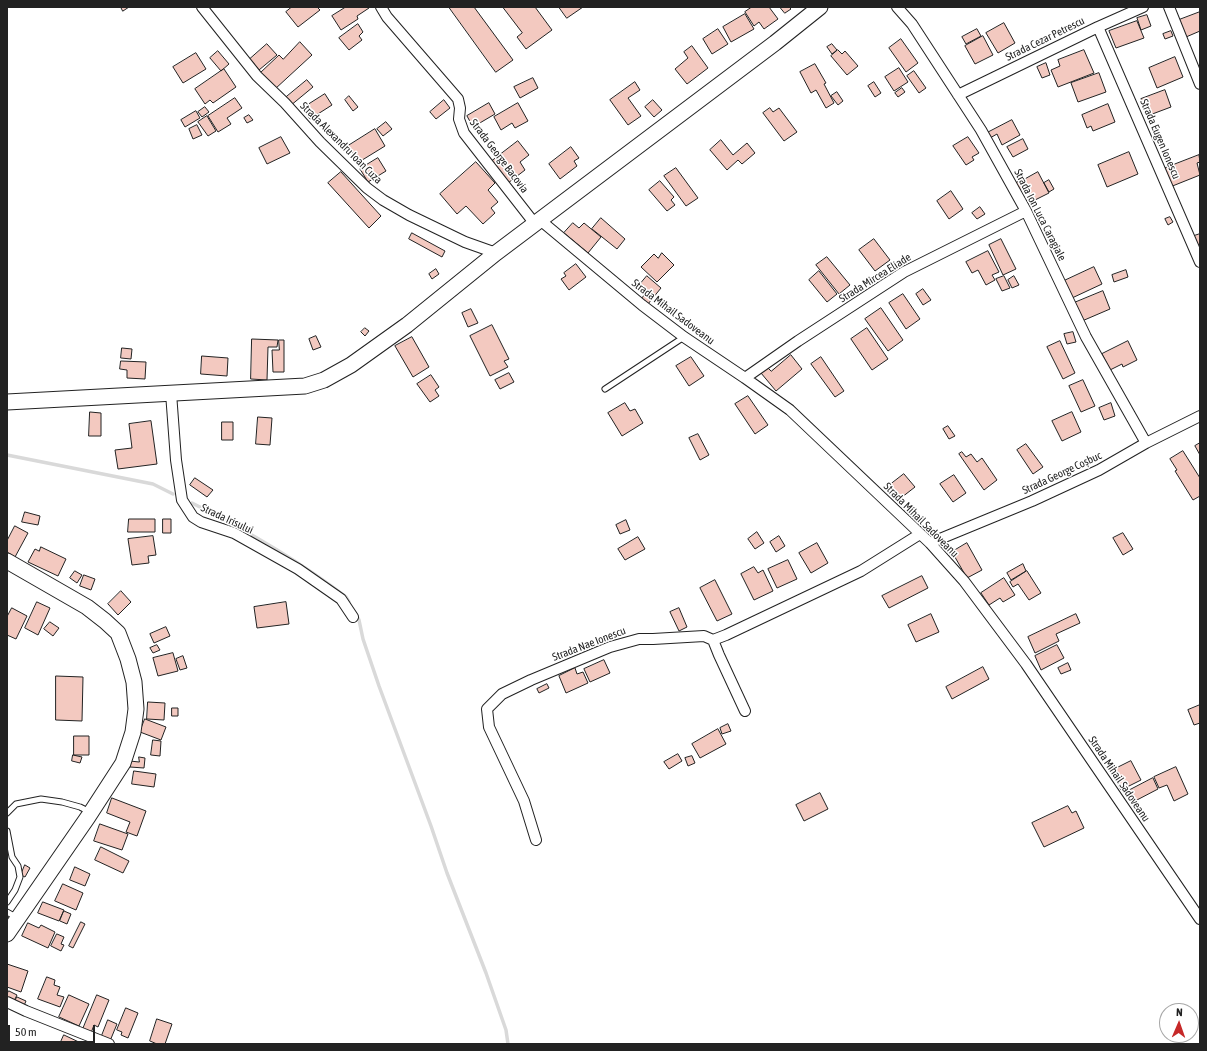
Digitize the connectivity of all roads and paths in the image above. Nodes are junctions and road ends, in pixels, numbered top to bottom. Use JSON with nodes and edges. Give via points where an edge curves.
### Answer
{"nodes":[{"id":1,"x":202,"y":7,"type":"edge"},
{"id":2,"x":380,"y":7,"type":"edge"},
{"id":3,"x":820,"y":7,"type":"edge"},
{"id":4,"x":897,"y":7,"type":"edge"},
{"id":5,"x":1143,"y":7,"type":"edge"},
{"id":6,"x":1169,"y":7,"type":"edge"},
{"id":7,"x":1098,"y":27,"type":"junction"},
{"id":8,"x":1200,"y":84,"type":"edge"},
{"id":9,"x":958,"y":95,"type":"junction"},
{"id":10,"x":1026,"y":212,"type":"junction"},
{"id":11,"x":538,"y":222,"type":"junction"},
{"id":12,"x":496,"y":253,"type":"junction"},
{"id":13,"x":1200,"y":262,"type":"edge"},
{"id":14,"x":684,"y":337,"type":"junction"},
{"id":15,"x":745,"y":378,"type":"junction"},
{"id":16,"x":606,"y":389,"type":"dead end"},
{"id":17,"x":171,"y":393,"type":"junction"},
{"id":18,"x":7,"y":402,"type":"edge"},
{"id":19,"x":1200,"y":416,"type":"edge"},
{"id":20,"x":1146,"y":443,"type":"junction"},
{"id":21,"x":920,"y":534,"type":"junction"},
{"id":22,"x":930,"y":543,"type":"junction"},
{"id":23,"x":7,"y":561,"type":"edge"},
{"id":24,"x":353,"y":617,"type":"dead end"},
{"id":25,"x":713,"y":640,"type":"junction"},
{"id":26,"x":745,"y":711,"type":"dead end"},
{"id":27,"x":7,"y":813,"type":"edge"},
{"id":28,"x":91,"y":813,"type":"junction"},
{"id":29,"x":7,"y":831,"type":"edge"},
{"id":30,"x":536,"y":840,"type":"dead end"},
{"id":31,"x":7,"y":902,"type":"edge"},
{"id":32,"x":13,"y":915,"type":"edge"},
{"id":33,"x":1200,"y":919,"type":"edge"},
{"id":34,"x":7,"y":934,"type":"edge"},
{"id":35,"x":7,"y":1002,"type":"edge"},
{"id":36,"x":109,"y":1044,"type":"edge"}],
"edges":[{"from":1,"to":12,"type":"street","name":"Strada Alexandru Ioan Cuza","via":[[257,76],[367,188],[409,215],[465,242]]},
{"from":2,"to":11,"type":"street","name":"Strada George Bacovia","via":[[458,99],[459,119],[464,134]]},
{"from":3,"to":11,"type":"main road"},
{"from":4,"to":9,"type":"street","name":"Strada Ion Luca Caragiale","via":[[912,24]]},
{"from":5,"to":7,"type":"street","name":"Strada Cezar Petrescu"},
{"from":6,"to":8,"type":"street"},
{"from":7,"to":9,"type":"street","name":"Strada Cezar Petrescu"},
{"from":7,"to":13,"type":"street","name":"Strada Eugen Ionescu"},
{"from":9,"to":10,"type":"street","name":"Strada Ion Luca Caragiale","via":[[981,130]]},
{"from":10,"to":15,"type":"street","name":"Strada Mircea Eliade","via":[[904,272]]},
{"from":10,"to":20,"type":"street","name":"Strada Ion Luca Caragiale","via":[[1086,337]]},
{"from":11,"to":12,"type":"main road"},
{"from":11,"to":14,"type":"street","name":"Strada Mihail Sadoveanu"},
{"from":12,"to":17,"type":"main road","via":[[407,326],[351,365],[324,380],[305,386]]},
{"from":14,"to":15,"type":"street","name":"Strada Mihail Sadoveanu"},
{"from":14,"to":16,"type":"lane"},
{"from":15,"to":21,"type":"street","name":"Strada Mihail Sadoveanu","via":[[801,419]]},
{"from":17,"to":18,"type":"main road"},
{"from":17,"to":24,"type":"street","name":"Strada Irisului","via":[[182,500],[193,517],[234,533],[298,569],[341,600]]},
{"from":19,"to":20,"type":"street","name":"Strada George Coșbuc"},
{"from":20,"to":22,"type":"street","name":"Strada George Coșbuc","via":[[1099,470]]},
{"from":21,"to":22,"type":"street","name":"Strada Mihail Sadoveanu"},
{"from":21,"to":25,"type":"street","via":[[861,571]]},
{"from":22,"to":33,"type":"street","name":"Strada Mihail Sadoveanu","via":[[964,581],[1026,664]]},
{"from":23,"to":28,"type":"main road","via":[[87,607],[105,621],[118,634],[128,659],[134,682],[136,709],[133,732],[123,763]]},
{"from":25,"to":26,"type":"street"},
{"from":25,"to":30,"type":"street","name":"Strada Nae Ionescu","via":[[704,636],[639,638],[610,647],[531,680],[502,694],[487,709],[489,727],[524,801]]},
{"from":27,"to":28,"type":"lane","via":[[16,804],[41,800],[62,802]]},
{"from":28,"to":32,"type":"main road"},
{"from":29,"to":31,"type":"lane","via":[[20,877]]},
{"from":32,"to":34,"type":"main road"},
{"from":35,"to":36,"type":"street"}]}
